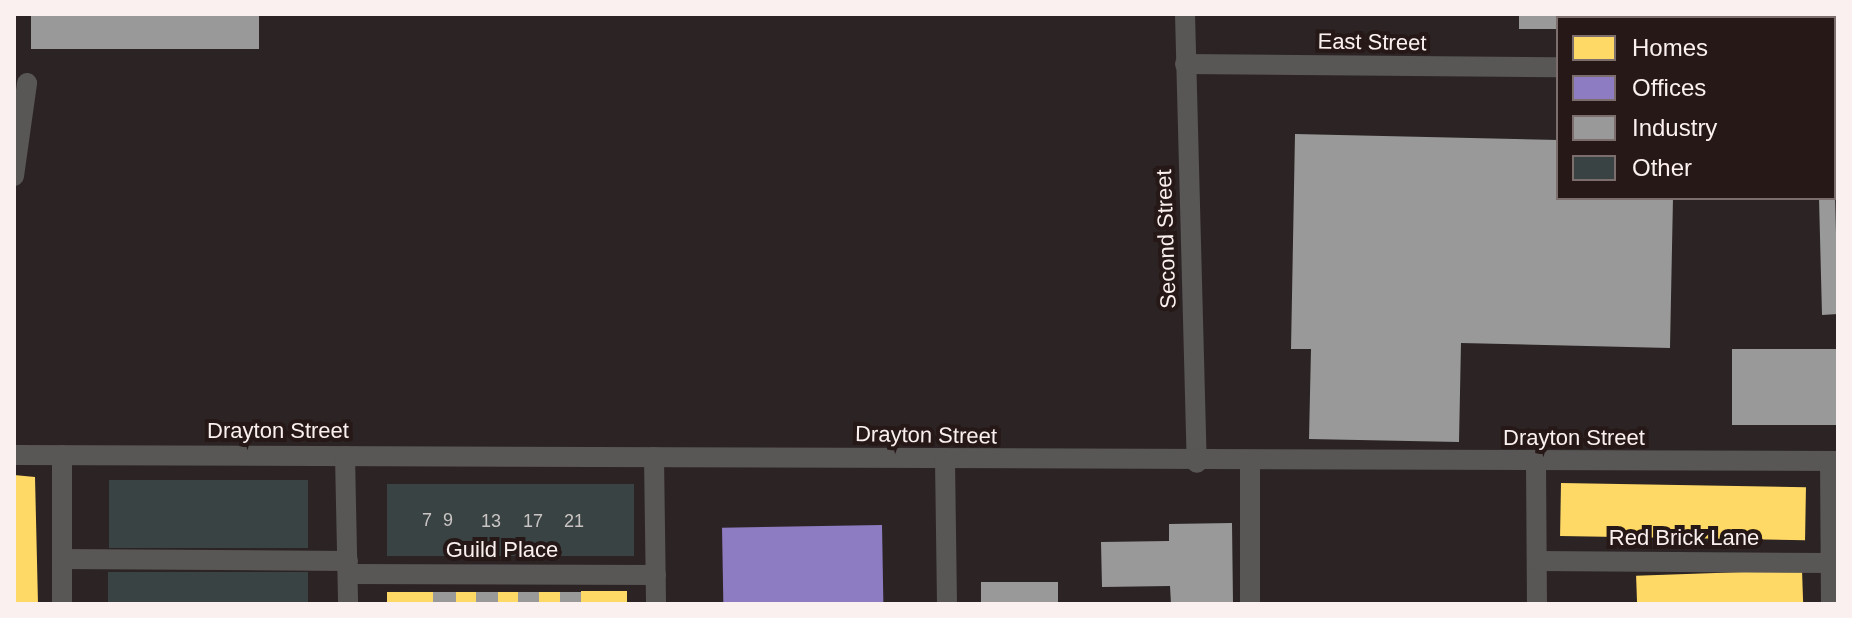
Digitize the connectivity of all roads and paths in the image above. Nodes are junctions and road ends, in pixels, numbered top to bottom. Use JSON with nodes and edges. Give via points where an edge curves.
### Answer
{"nodes":[{"id":1,"x":1185,"y":14,"type":"edge"},
{"id":2,"x":1185,"y":64,"type":"junction"},
{"id":3,"x":1556,"y":67,"type":"edge"},
{"id":4,"x":27,"y":83,"type":"dead end"},
{"id":5,"x":14,"y":176,"type":"edge"},
{"id":6,"x":14,"y":455,"type":"edge"},
{"id":7,"x":62,"y":455,"type":"junction"},
{"id":8,"x":345,"y":456,"type":"junction"},
{"id":9,"x":654,"y":457,"type":"junction"},
{"id":10,"x":945,"y":460,"type":"junction"},
{"id":11,"x":1834,"y":461,"type":"edge"},
{"id":12,"x":1197,"y":463,"type":"junction"},
{"id":13,"x":1250,"y":463,"type":"junction"},
{"id":14,"x":1536,"y":463,"type":"junction"},
{"id":15,"x":62,"y":559,"type":"junction"},
{"id":16,"x":1537,"y":561,"type":"junction"},
{"id":17,"x":1830,"y":563,"type":"junction"},
{"id":18,"x":348,"y":568,"type":"junction"},
{"id":19,"x":656,"y":575,"type":"junction"},
{"id":20,"x":62,"y":604,"type":"edge"},
{"id":21,"x":348,"y":604,"type":"edge"},
{"id":22,"x":656,"y":604,"type":"edge"},
{"id":23,"x":947,"y":604,"type":"edge"},
{"id":24,"x":1250,"y":604,"type":"edge"},
{"id":25,"x":1537,"y":604,"type":"edge"},
{"id":26,"x":1831,"y":604,"type":"edge"}],
"edges":[{"from":1,"to":2,"type":"street","name":"Second Street"},
{"from":2,"to":3,"type":"street","name":"East Street"},
{"from":2,"to":12,"type":"street","name":"Second Street"},
{"from":4,"to":5,"type":"street"},
{"from":6,"to":7,"type":"street","name":"Drayton Street"},
{"from":7,"to":8,"type":"street","name":"Drayton Street"},
{"from":7,"to":15,"type":"street"},
{"from":8,"to":9,"type":"street","name":"Drayton Street"},
{"from":8,"to":18,"type":"street"},
{"from":9,"to":10,"type":"street","name":"Drayton Street"},
{"from":9,"to":19,"type":"street"},
{"from":10,"to":12,"type":"street","name":"Drayton Street"},
{"from":10,"to":23,"type":"street"},
{"from":11,"to":14,"type":"street","name":"Drayton Street"},
{"from":11,"to":17,"type":"street"},
{"from":12,"to":13,"type":"street","name":"Drayton Street"},
{"from":13,"to":14,"type":"street","name":"Drayton Street"},
{"from":13,"to":24,"type":"street"},
{"from":14,"to":16,"type":"street"},
{"from":15,"to":18,"type":"street","name":"Guild Place"},
{"from":15,"to":20,"type":"street"},
{"from":16,"to":17,"type":"street","name":"Red Brick Lane"},
{"from":16,"to":25,"type":"street"},
{"from":17,"to":26,"type":"street"},
{"from":18,"to":19,"type":"street","name":"Guild Place"},
{"from":18,"to":21,"type":"street"},
{"from":19,"to":22,"type":"street"}]}
